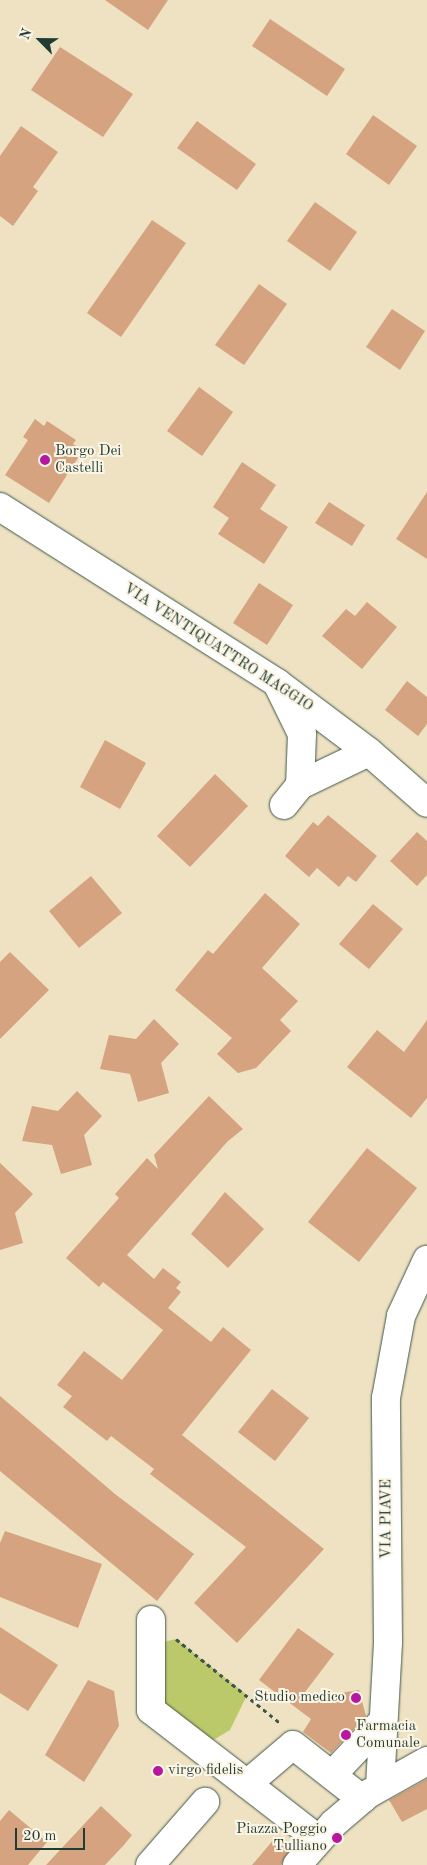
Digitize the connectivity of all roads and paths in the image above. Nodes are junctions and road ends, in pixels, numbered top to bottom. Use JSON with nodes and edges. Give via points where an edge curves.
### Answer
{"nodes":[{"id":1,"x":0,"y":507,"type":"edge"},
{"id":2,"x":276,"y":683,"type":"junction"},
{"id":3,"x":369,"y":752,"type":"junction"},
{"id":4,"x":427,"y":803,"type":"edge"},
{"id":5,"x":427,"y":1260,"type":"edge"},
{"id":6,"x":151,"y":1632,"type":"joint"},
{"id":7,"x":382,"y":1722,"type":"junction"},
{"id":8,"x":293,"y":1745,"type":"junction"},
{"id":9,"x":427,"y":1761,"type":"edge"},
{"id":10,"x":332,"y":1775,"type":"junction"},
{"id":11,"x":247,"y":1784,"type":"junction"},
{"id":12,"x":371,"y":1792,"type":"junction"},
{"id":13,"x":205,"y":1802,"type":"dead end"},
{"id":14,"x":318,"y":1840,"type":"junction"},
{"id":15,"x":150,"y":1865,"type":"edge"},
{"id":16,"x":297,"y":1865,"type":"edge"}],
"edges":[{"from":1,"to":2,"type":"street","name":"VIA VENTIQUATTRO MAGGIO"},
{"from":2,"to":3,"type":"street","name":"VIA VENTIQUATTRO MAGGIO"},
{"from":2,"to":3,"type":"street","via":[[302,734],[292,795]]},
{"from":3,"to":4,"type":"street","name":"VIA VENTIQUATTRO MAGGIO"},
{"from":5,"to":7,"type":"street","name":"VIA PIAVE","via":[[401,1316],[387,1381],[388,1642]]},
{"from":6,"to":8,"type":"path","via":[[176,1638],[278,1721]]},
{"from":6,"to":11,"type":"street","via":[[151,1710]]},
{"from":7,"to":10,"type":"street"},
{"from":7,"to":12,"type":"street","name":"VIA PIAVE"},
{"from":8,"to":10,"type":"street"},
{"from":8,"to":11,"type":"street"},
{"from":9,"to":12,"type":"street"},
{"from":10,"to":12,"type":"street"},
{"from":11,"to":14,"type":"street"},
{"from":12,"to":14,"type":"street"},
{"from":13,"to":15,"type":"street"},
{"from":14,"to":16,"type":"street"}]}
